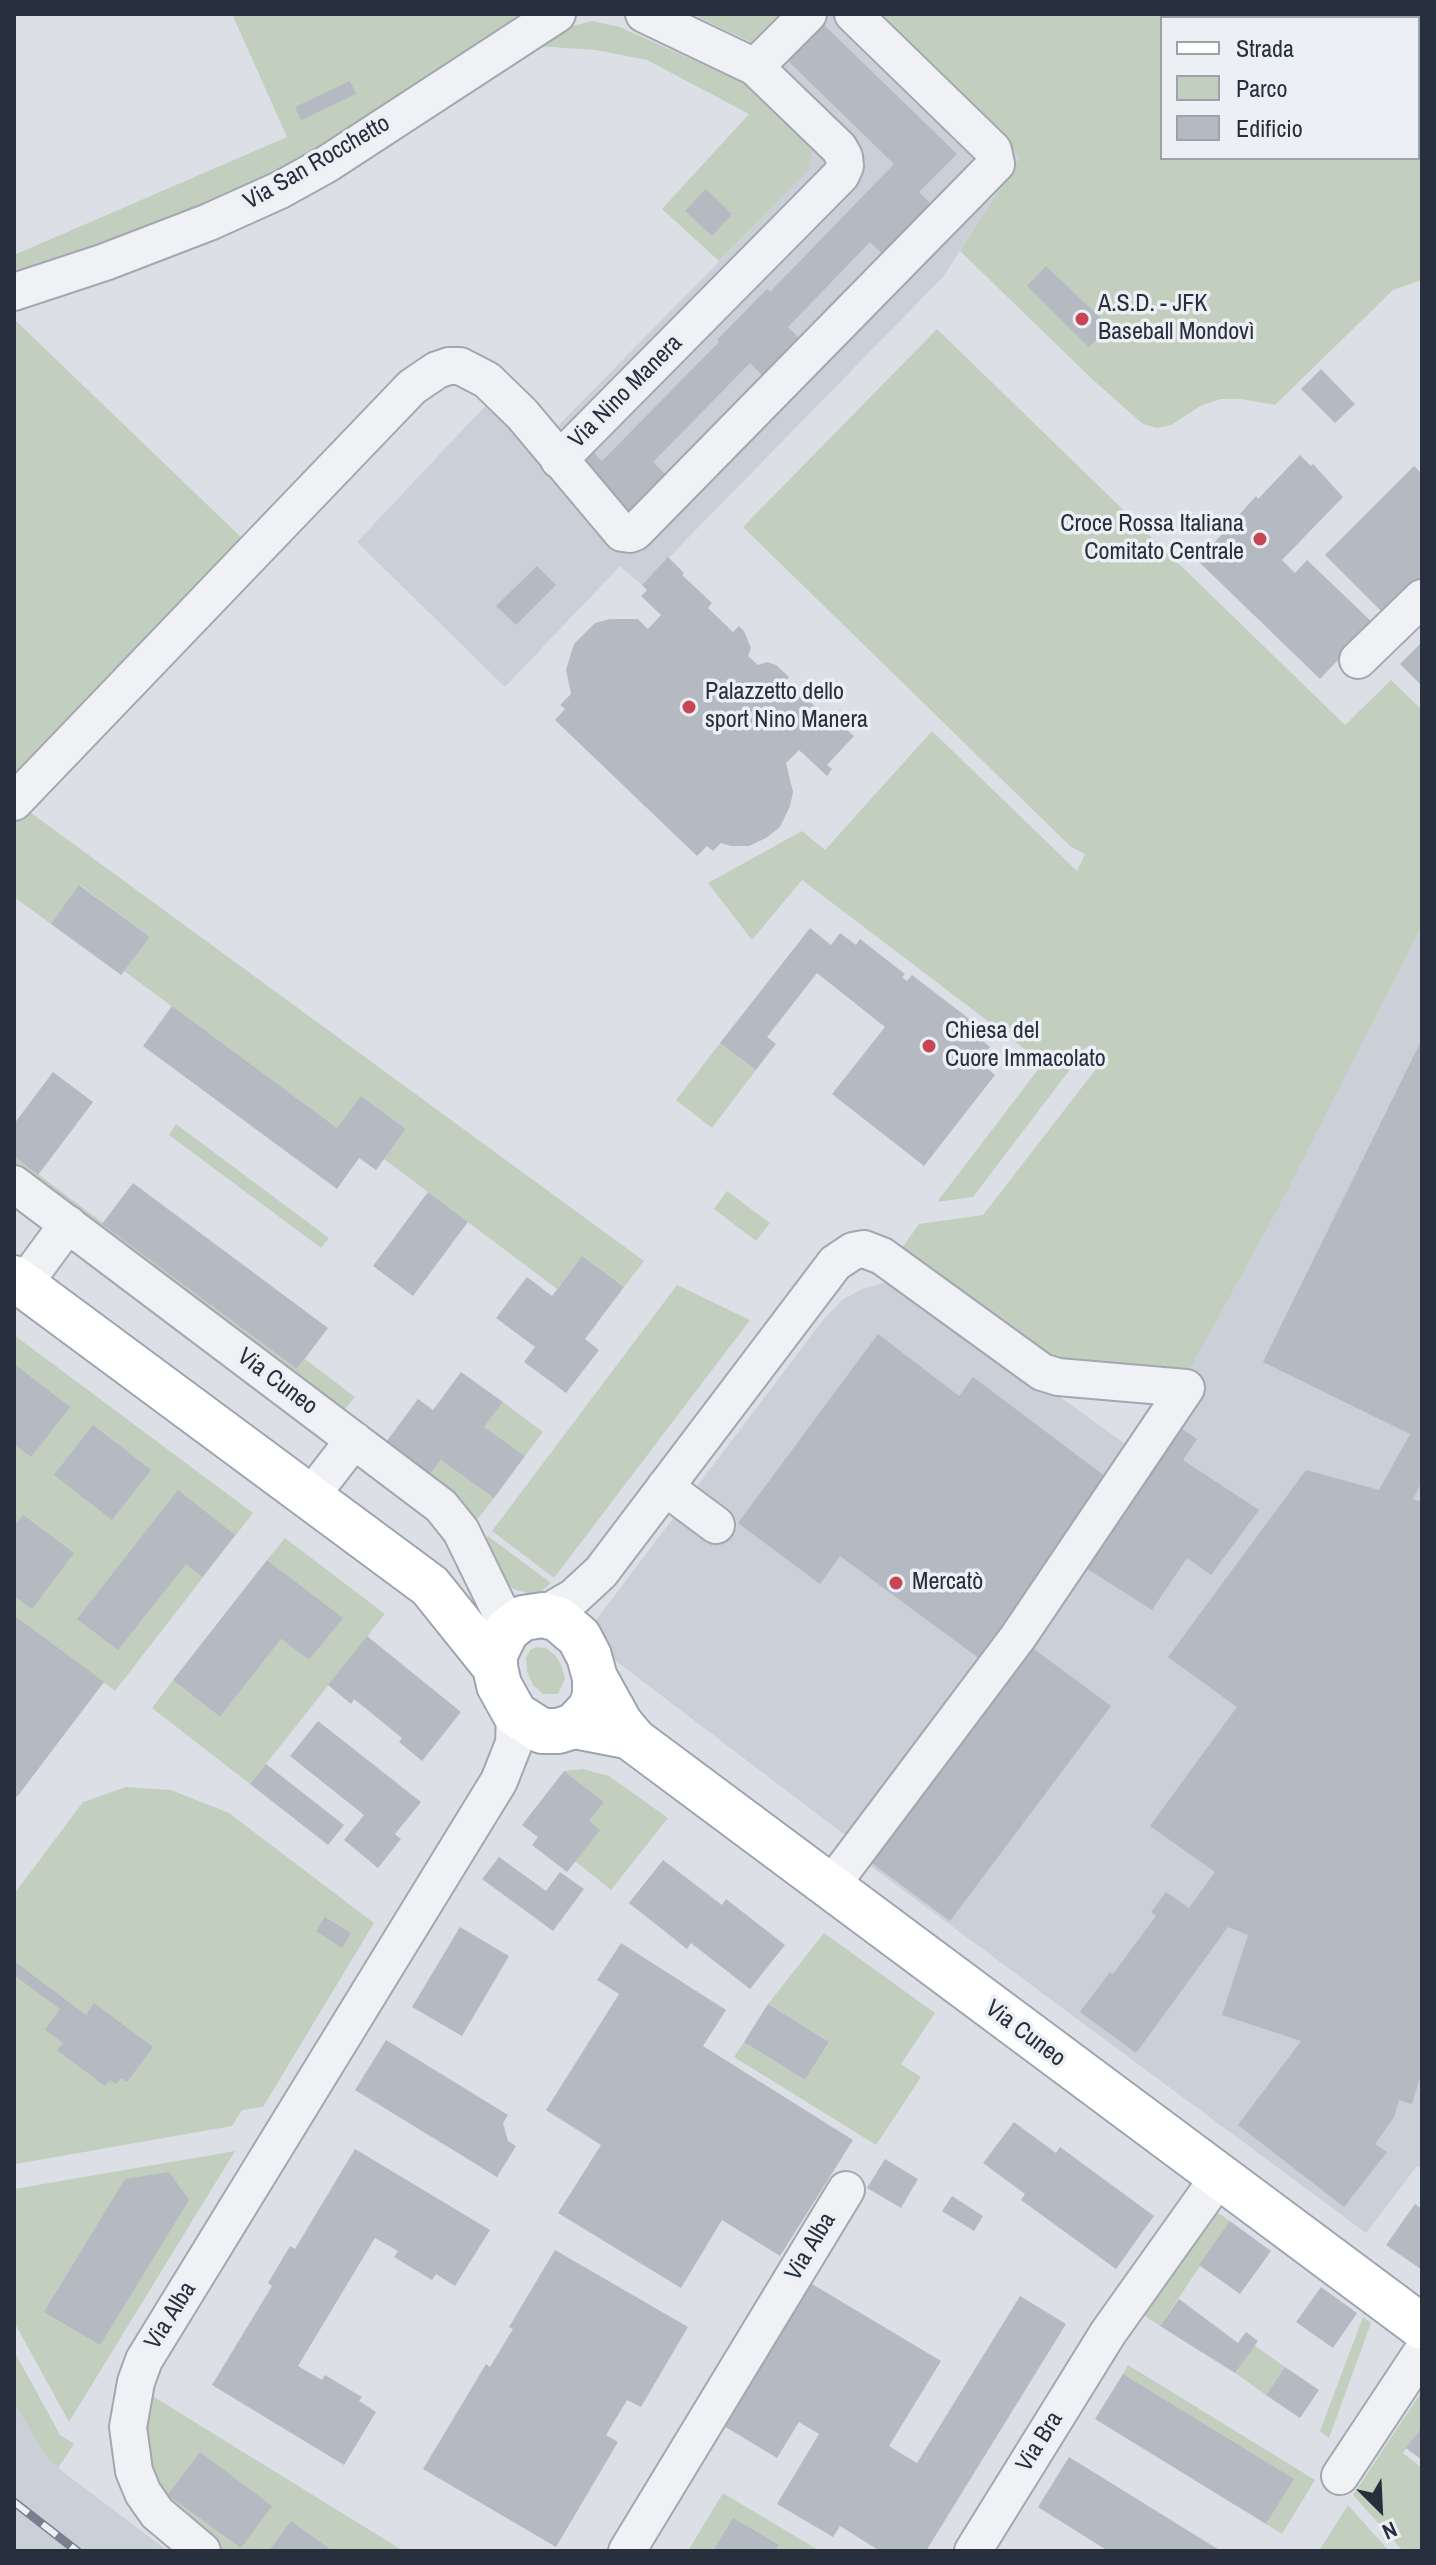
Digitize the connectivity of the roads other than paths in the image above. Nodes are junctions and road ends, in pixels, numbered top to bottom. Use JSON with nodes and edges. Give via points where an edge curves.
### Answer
{"nodes":[{"id":1,"x":557,"y":14,"type":"edge"},
{"id":2,"x":644,"y":14,"type":"edge"},
{"id":3,"x":808,"y":14,"type":"edge"},
{"id":4,"x":853,"y":14,"type":"edge"},
{"id":5,"x":755,"y":67,"type":"junction"},
{"id":6,"x":14,"y":292,"type":"edge"},
{"id":7,"x":559,"y":460,"type":"junction"},
{"id":8,"x":1422,"y":598,"type":"edge"},
{"id":9,"x":1358,"y":660,"type":"dead end"},
{"id":10,"x":14,"y":802,"type":"edge"},
{"id":11,"x":14,"y":1184,"type":"edge"},
{"id":12,"x":68,"y":1224,"type":"junction"},
{"id":13,"x":19,"y":1281,"type":"edge"},
{"id":14,"x":354,"y":1440,"type":"junction"},
{"id":15,"x":665,"y":1487,"type":"junction"},
{"id":16,"x":310,"y":1497,"type":"junction"},
{"id":17,"x":716,"y":1525,"type":"dead end"},
{"id":18,"x":430,"y":1586,"type":"junction"},
{"id":19,"x":536,"y":1621,"type":"junction"},
{"id":20,"x":495,"y":1667,"type":"junction"},
{"id":21,"x":595,"y":1678,"type":"junction"},
{"id":22,"x":515,"y":1714,"type":"junction"},
{"id":23,"x":566,"y":1728,"type":"junction"},
{"id":24,"x":631,"y":1737,"type":"junction"},
{"id":25,"x":499,"y":1781,"type":"junction"},
{"id":26,"x":830,"y":1887,"type":"junction"},
{"id":27,"x":1219,"y":2177,"type":"junction"},
{"id":28,"x":846,"y":2190,"type":"dead end"},
{"id":29,"x":1422,"y":2327,"type":"edge"},
{"id":30,"x":1422,"y":2352,"type":"edge"},
{"id":31,"x":1340,"y":2476,"type":"dead end"},
{"id":32,"x":202,"y":2551,"type":"edge"},
{"id":33,"x":627,"y":2551,"type":"edge"},
{"id":34,"x":973,"y":2551,"type":"edge"}],
"edges":[{"from":1,"to":6,"type":"street","name":"Via San Rocchetto","via":[[280,190],[105,262]]},
{"from":2,"to":5,"type":"street","name":"Via Nino Manera"},
{"from":3,"to":5,"type":"street"},
{"from":4,"to":7,"type":"street","via":[[993,150],[993,169],[635,532],[622,533]]},
{"from":5,"to":7,"type":"street","name":"Via Nino Manera","via":[[839,148],[845,166],[841,175]]},
{"from":7,"to":10,"type":"street","name":"Via Nino Manera","via":[[508,399],[473,370],[449,366],[424,377]]},
{"from":8,"to":9,"type":"street"},
{"from":11,"to":12,"type":"street","name":"Via Cuneo"},
{"from":12,"to":13,"type":"street"},
{"from":12,"to":14,"type":"street","name":"Via Cuneo"},
{"from":13,"to":16,"type":"main road"},
{"from":14,"to":16,"type":"street"},
{"from":14,"to":19,"type":"street","name":"Via Cuneo","via":[[441,1506]]},
{"from":15,"to":17,"type":"street"},
{"from":15,"to":19,"type":"street","via":[[601,1572],[585,1607]]},
{"from":15,"to":26,"type":"street","via":[[835,1263],[853,1251],[874,1252],[1050,1375],[1186,1388],[1018,1637]]},
{"from":16,"to":18,"type":"main road"},
{"from":18,"to":19,"type":"main road"},
{"from":18,"to":20,"type":"main road"},
{"from":19,"to":20,"type":"main road","via":[[507,1630],[498,1644]]},
{"from":19,"to":21,"type":"main road","name":"Via Cuneo","via":[[589,1656]]},
{"from":20,"to":22,"type":"main road"},
{"from":21,"to":23,"type":"main road","via":[[590,1709]]},
{"from":21,"to":24,"type":"main road","name":"Via Cuneo"},
{"from":22,"to":23,"type":"main road","name":"Via Cuneo","via":[[542,1731]]},
{"from":22,"to":25,"type":"street","name":"Via Alba","via":[[514,1743]]},
{"from":23,"to":24,"type":"main road","name":"Via Cuneo"},
{"from":23,"to":25,"type":"street","name":"Via Alba","via":[[537,1741]]},
{"from":24,"to":26,"type":"main road","name":"Via Cuneo"},
{"from":25,"to":32,"type":"street","name":"Via Alba","via":[[326,2091],[144,2360],[128,2427],[134,2471],[157,2513]]},
{"from":26,"to":27,"type":"main road","name":"Via Cuneo"},
{"from":27,"to":29,"type":"main road","name":"Via Cuneo"},
{"from":27,"to":34,"type":"street","name":"Via Bra","via":[[1108,2333]]},
{"from":28,"to":33,"type":"street","name":"Via Alba"},
{"from":30,"to":31,"type":"street"}]}
